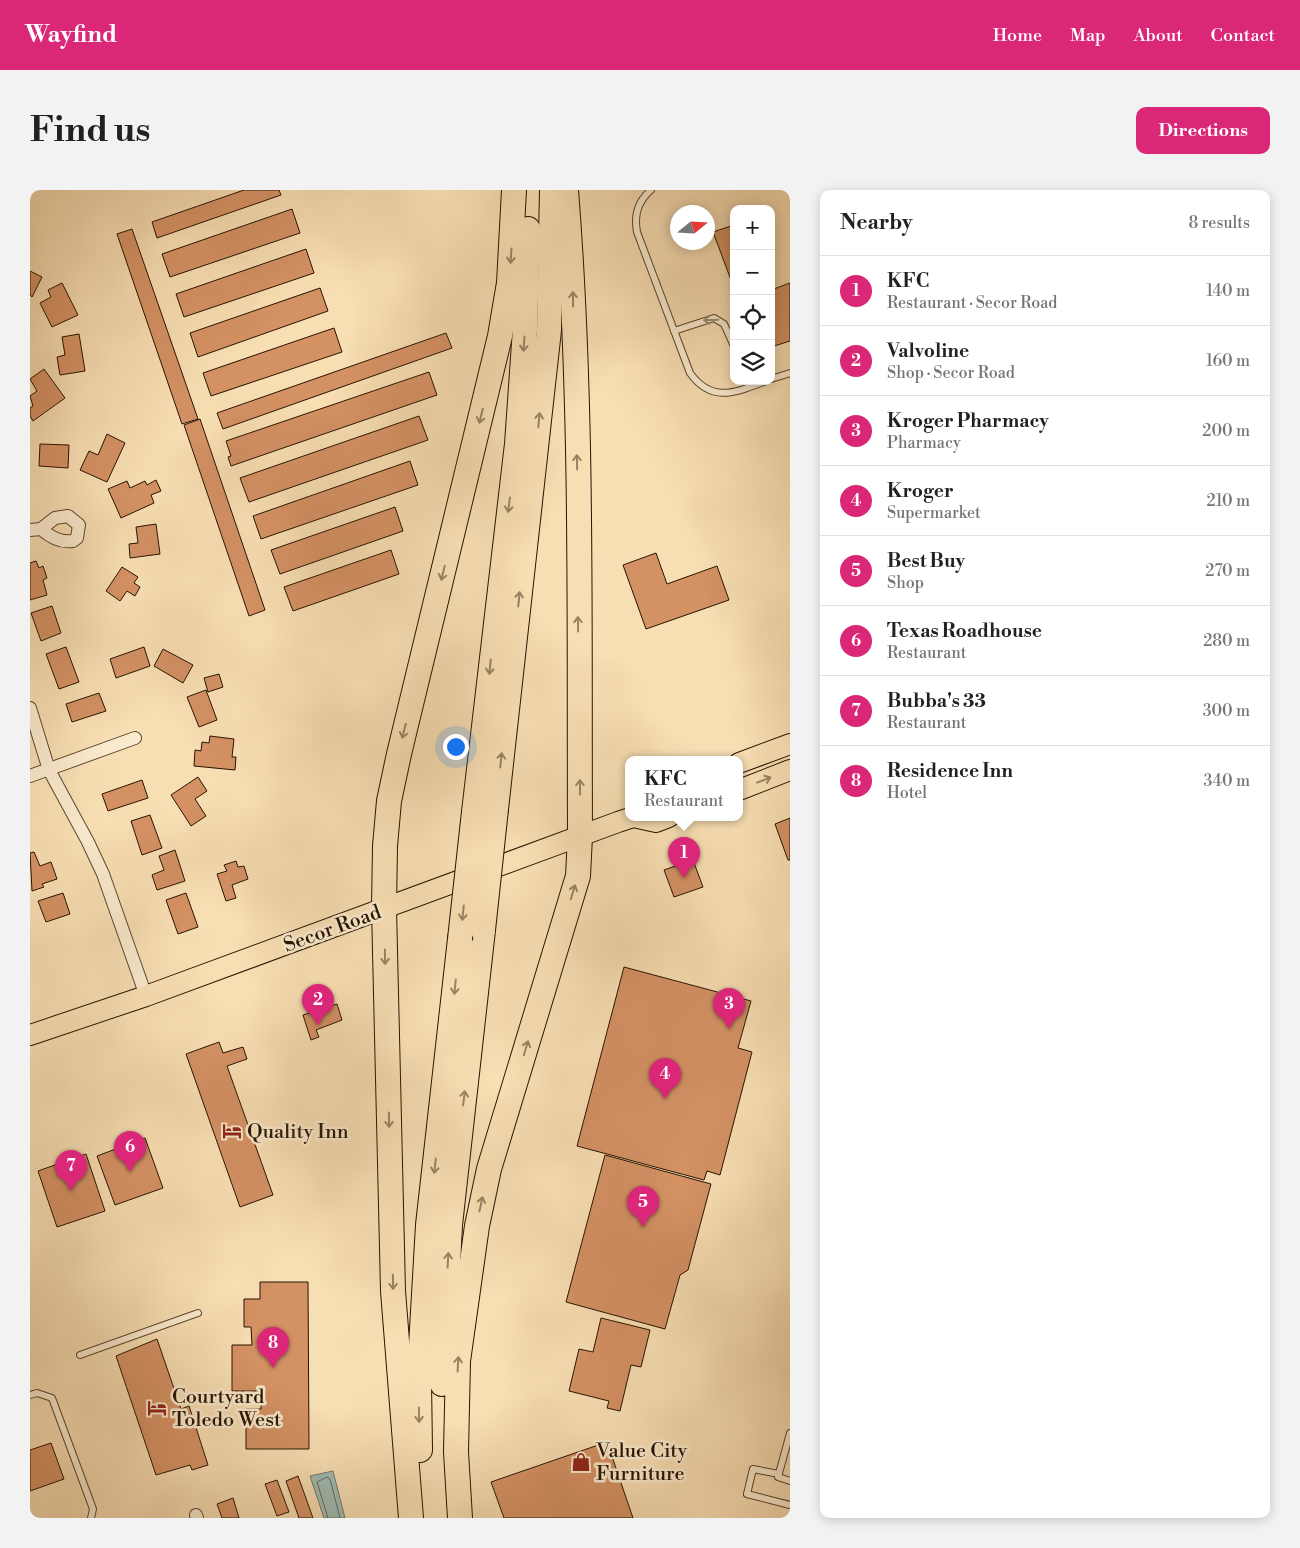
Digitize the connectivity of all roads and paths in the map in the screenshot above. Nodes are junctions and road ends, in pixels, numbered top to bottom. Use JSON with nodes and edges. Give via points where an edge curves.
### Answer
{"nodes":[{"id":1,"x":514,"y":190,"type":"edge"},
{"id":2,"x":529,"y":190,"type":"edge"},
{"id":3,"x":552,"y":190,"type":"edge"},
{"id":4,"x":566,"y":190,"type":"edge"},
{"id":5,"x":651,"y":190,"type":"edge"},
{"id":6,"x":674,"y":331,"type":"junction"},
{"id":7,"x":731,"y":340,"type":"edge"},
{"id":8,"x":790,"y":373,"type":"edge"},
{"id":9,"x":775,"y":379,"type":"edge"},
{"id":10,"x":746,"y":385,"type":"edge"},
{"id":11,"x":30,"y":708,"type":"edge"},
{"id":12,"x":135,"y":738,"type":"dead end"},
{"id":13,"x":790,"y":744,"type":"edge"},
{"id":14,"x":743,"y":762,"type":"edge"},
{"id":15,"x":49,"y":770,"type":"junction"},
{"id":16,"x":790,"y":770,"type":"edge"},
{"id":17,"x":30,"y":776,"type":"edge"},
{"id":18,"x":743,"y":788,"type":"edge"},
{"id":19,"x":485,"y":811,"type":"junction"},
{"id":20,"x":625,"y":820,"type":"edge"},
{"id":21,"x":580,"y":836,"type":"junction"},
{"id":22,"x":384,"y":908,"type":"junction"},
{"id":23,"x":146,"y":996,"type":"junction"},
{"id":24,"x":30,"y":1035,"type":"edge"},
{"id":25,"x":198,"y":1313,"type":"dead end"},
{"id":26,"x":80,"y":1355,"type":"dead end"},
{"id":27,"x":30,"y":1395,"type":"edge"},
{"id":28,"x":790,"y":1433,"type":"edge"},
{"id":29,"x":779,"y":1474,"type":"junction"},
{"id":30,"x":790,"y":1481,"type":"edge"},
{"id":31,"x":790,"y":1505,"type":"edge"},
{"id":32,"x":91,"y":1518,"type":"edge"},
{"id":33,"x":411,"y":1518,"type":"edge"},
{"id":34,"x":424,"y":1518,"type":"edge"},
{"id":35,"x":448,"y":1518,"type":"edge"},
{"id":36,"x":460,"y":1518,"type":"edge"}],
"edges":[{"from":1,"to":22,"type":"highway","one_way":true,"via":[[509,283],[500,336],[389,801]]},
{"from":2,"to":19,"type":"highway","one_way":true,"via":[[525,329],[517,444]]},
{"from":19,"to":3,"type":"highway","one_way":true,"via":[[549,330]]},
{"from":21,"to":4,"type":"highway","one_way":true,"via":[[573,274]]},
{"from":5,"to":6,"type":"lane","via":[[641,202],[636,224]]},
{"from":7,"to":6,"type":"lane","one_way":true,"via":[[724,324],[714,318]]},
{"from":6,"to":10,"type":"lane","via":[[690,373],[702,387],[725,394]]},
{"from":8,"to":9,"type":"lane"},
{"from":11,"to":15,"type":"street"},
{"from":12,"to":15,"type":"street"},
{"from":13,"to":14,"type":"main road"},
{"from":15,"to":17,"type":"street"},
{"from":15,"to":23,"type":"street","via":[[103,874]]},
{"from":18,"to":16,"type":"main road","one_way":true},
{"from":19,"to":34,"type":"highway","one_way":true,"bridge":true,"via":[[460,939],[428,1225],[421,1331],[420,1446]]},
{"from":35,"to":19,"type":"highway","one_way":true,"bridge":true,"via":[[442,1461],[441,1365],[449,1234],[483,930]]},
{"from":20,"to":21,"type":"main road","name":"Secor Road"},
{"from":21,"to":22,"type":"main road","name":"Secor Road"},
{"from":36,"to":21,"type":"highway","one_way":true,"via":[[456,1452],[458,1361],[476,1226],[489,1169],[578,876]]},
{"from":22,"to":23,"type":"main road","name":"Secor Road"},
{"from":22,"to":33,"type":"highway","one_way":true,"via":[[393,1291]]},
{"from":23,"to":24,"type":"main road","name":"Secor Road"},
{"from":25,"to":26,"type":"lane"},
{"from":27,"to":32,"type":"lane","via":[[37,1393],[52,1398],[94,1509]]},
{"from":28,"to":29,"type":"lane"},
{"from":29,"to":30,"type":"lane","via":[[778,1477]]},
{"from":29,"to":31,"type":"lane","via":[[753,1469],[747,1494]]}]}
